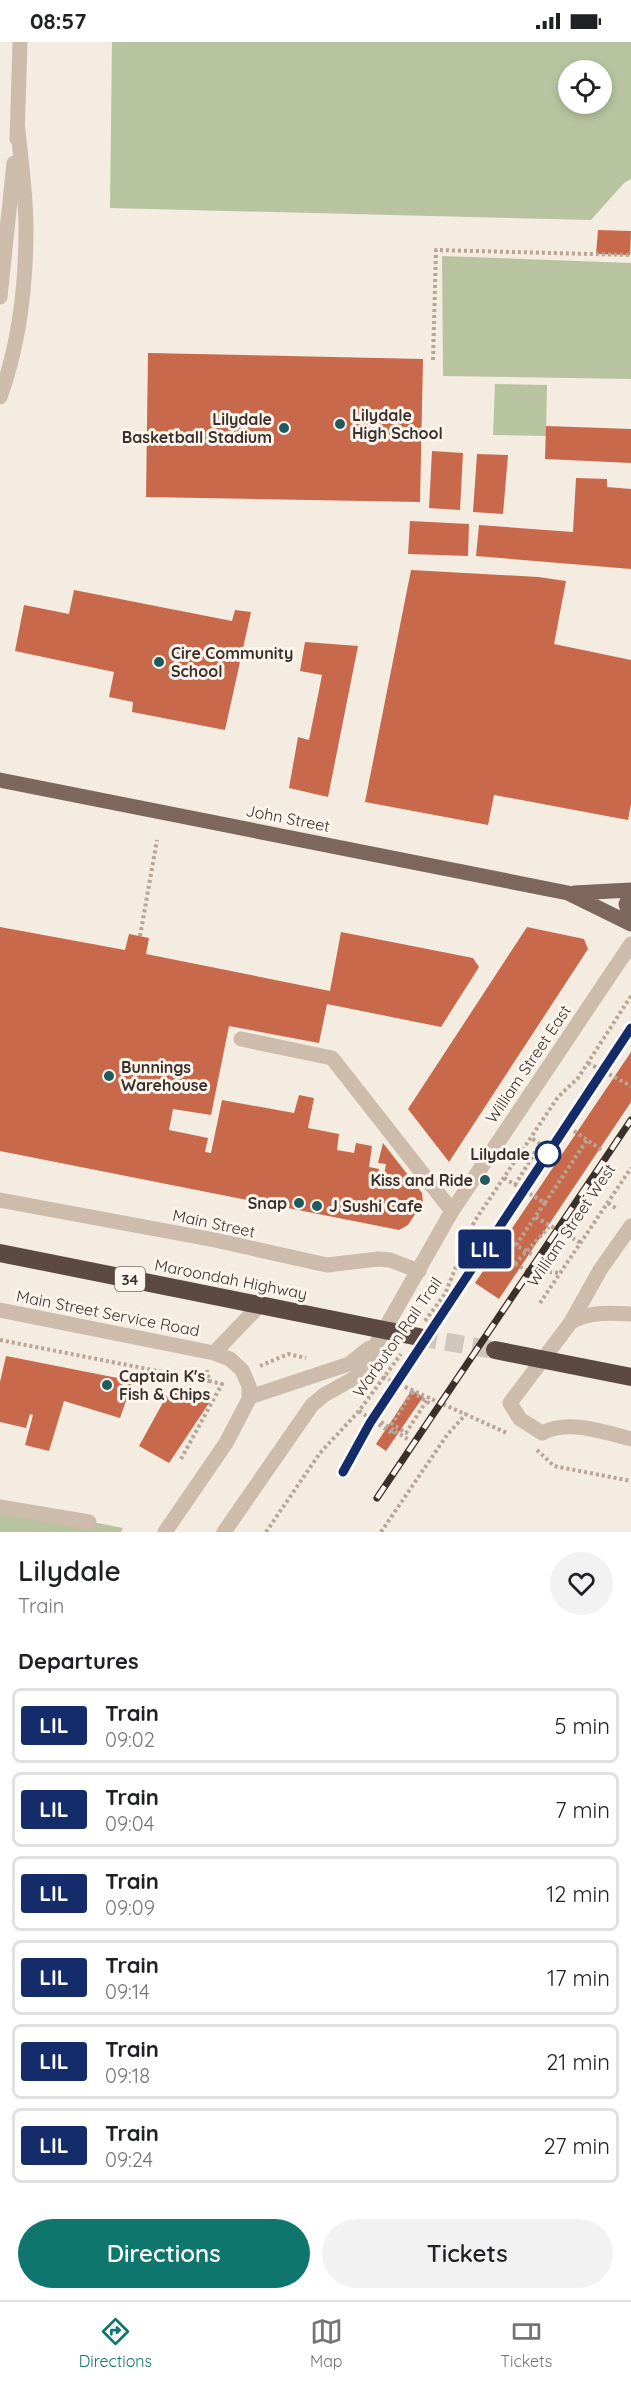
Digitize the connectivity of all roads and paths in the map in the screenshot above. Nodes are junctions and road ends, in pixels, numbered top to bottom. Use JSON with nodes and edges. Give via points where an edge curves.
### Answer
{"nodes":[{"id":1,"x":20,"y":42,"type":"edge"},
{"id":2,"x":18,"y":130,"type":"junction"},
{"id":3,"x":631,"y":254,"type":"edge"},
{"id":4,"x":0,"y":297,"type":"edge"},
{"id":5,"x":21,"y":298,"type":"junction"},
{"id":6,"x":433,"y":360,"type":"dead end"},
{"id":7,"x":0,"y":397,"type":"edge"},
{"id":8,"x":0,"y":780,"type":"edge"},
{"id":9,"x":157,"y":840,"type":"dead end"},
{"id":10,"x":631,"y":891,"type":"edge"},
{"id":11,"x":568,"y":893,"type":"junction"},
{"id":12,"x":631,"y":922,"type":"edge"},
{"id":13,"x":140,"y":936,"type":"dead end"},
{"id":14,"x":631,"y":944,"type":"edge"},
{"id":15,"x":631,"y":996,"type":"edge"},
{"id":16,"x":241,"y":1039,"type":"dead end"},
{"id":17,"x":588,"y":1063,"type":"junction"},
{"id":18,"x":631,"y":1086,"type":"edge"},
{"id":19,"x":574,"y":1131,"type":"dead end"},
{"id":20,"x":531,"y":1138,"type":"junction"},
{"id":21,"x":587,"y":1140,"type":"junction"},
{"id":22,"x":603,"y":1151,"type":"dead end"},
{"id":23,"x":631,"y":1168,"type":"edge"},
{"id":24,"x":504,"y":1178,"type":"junction"},
{"id":25,"x":514,"y":1185,"type":"junction"},
{"id":26,"x":0,"y":1200,"type":"edge"},
{"id":27,"x":545,"y":1203,"type":"junction"},
{"id":28,"x":608,"y":1203,"type":"junction"},
{"id":29,"x":617,"y":1209,"type":"dead end"},
{"id":30,"x":452,"y":1211,"type":"junction"},
{"id":31,"x":535,"y":1217,"type":"junction"},
{"id":32,"x":631,"y":1226,"type":"edge"},
{"id":33,"x":549,"y":1227,"type":"junction"},
{"id":34,"x":503,"y":1238,"type":"dead end"},
{"id":35,"x":581,"y":1243,"type":"junction"},
{"id":36,"x":516,"y":1245,"type":"junction"},
{"id":37,"x":462,"y":1252,"type":"junction"},
{"id":38,"x":0,"y":1253,"type":"edge"},
{"id":39,"x":533,"y":1255,"type":"dead end"},
{"id":40,"x":515,"y":1264,"type":"junction"},
{"id":41,"x":418,"y":1270,"type":"junction"},
{"id":42,"x":560,"y":1273,"type":"junction"},
{"id":43,"x":540,"y":1303,"type":"dead end"},
{"id":44,"x":260,"y":1305,"type":"junction"},
{"id":45,"x":0,"y":1310,"type":"edge"},
{"id":46,"x":631,"y":1314,"type":"edge"},
{"id":47,"x":571,"y":1322,"type":"junction"},
{"id":48,"x":385,"y":1330,"type":"junction"},
{"id":49,"x":416,"y":1336,"type":"junction"},
{"id":50,"x":0,"y":1340,"type":"edge"},
{"id":51,"x":495,"y":1350,"type":"tunnel mouth"},
{"id":52,"x":209,"y":1352,"type":"junction"},
{"id":53,"x":542,"y":1359,"type":"junction"},
{"id":54,"x":631,"y":1377,"type":"edge"},
{"id":55,"x":209,"y":1381,"type":"junction"},
{"id":56,"x":404,"y":1387,"type":"dead end"},
{"id":57,"x":412,"y":1392,"type":"junction"},
{"id":58,"x":429,"y":1396,"type":"dead end"},
{"id":59,"x":249,"y":1397,"type":"junction"},
{"id":60,"x":432,"y":1405,"type":"dead end"},
{"id":61,"x":359,"y":1411,"type":"junction"},
{"id":62,"x":466,"y":1413,"type":"dead end"},
{"id":63,"x":381,"y":1422,"type":"dead end"},
{"id":64,"x":395,"y":1431,"type":"junction"},
{"id":65,"x":631,"y":1438,"type":"edge"},
{"id":66,"x":409,"y":1440,"type":"dead end"},
{"id":67,"x":181,"y":1459,"type":"dead end"},
{"id":68,"x":0,"y":1507,"type":"edge"},
{"id":69,"x":89,"y":1522,"type":"dead end"},
{"id":70,"x":165,"y":1532,"type":"edge"},
{"id":71,"x":224,"y":1532,"type":"edge"},
{"id":72,"x":266,"y":1532,"type":"edge"},
{"id":73,"x":381,"y":1532,"type":"edge"}],
"edges":[{"from":1,"to":2,"type":"street"},
{"from":2,"to":4,"type":"street"},
{"from":2,"to":5,"type":"street","via":[[26,226]]},
{"from":3,"to":6,"type":"path","via":[[436,250]]},
{"from":4,"to":5,"type":"street"},
{"from":5,"to":7,"type":"street","via":[[11,364]]},
{"from":8,"to":11,"type":"main road","name":"John Street"},
{"from":9,"to":13,"type":"path"},
{"from":10,"to":11,"type":"main road","name":"John Street"},
{"from":10,"to":12,"type":"main road","via":[[626,910]]},
{"from":11,"to":12,"type":"main road","name":"John Street"},
{"from":14,"to":30,"type":"street","name":"William Street East"},
{"from":15,"to":17,"type":"path","name":"Warbuton Rail Trail"},
{"from":16,"to":30,"type":"street","via":[[332,1058]]},
{"from":17,"to":18,"type":"path"},
{"from":17,"to":20,"type":"path","name":"Warbuton Rail Trail","via":[[558,1097]]},
{"from":19,"to":21,"type":"path"},
{"from":20,"to":24,"type":"path","name":"Warbuton Rail Trail"},
{"from":20,"to":25,"type":"path","via":[[540,1144]]},
{"from":21,"to":22,"type":"path"},
{"from":21,"to":27,"type":"path"},
{"from":23,"to":28,"type":"path","name":"William Street West"},
{"from":24,"to":25,"type":"path"},
{"from":24,"to":37,"type":"path","name":"Warbuton Rail Trail","via":[[474,1222]]},
{"from":25,"to":27,"type":"path"},
{"from":26,"to":41,"type":"street","name":"Main Street","via":[[327,1265],[378,1259]]},
{"from":27,"to":31,"type":"path"},
{"from":28,"to":29,"type":"path"},
{"from":28,"to":35,"type":"path","name":"William Street West"},
{"from":30,"to":41,"type":"street","name":"William Street East"},
{"from":31,"to":33,"type":"path"},
{"from":31,"to":36,"type":"path"},
{"from":32,"to":47,"type":"street","via":[[596,1276]]},
{"from":33,"to":35,"type":"path"},
{"from":33,"to":40,"type":"path"},
{"from":34,"to":36,"type":"path"},
{"from":35,"to":42,"type":"path","name":"William Street West"},
{"from":36,"to":39,"type":"path"},
{"from":37,"to":40,"type":"path"},
{"from":37,"to":49,"type":"path","name":"Warbuton Rail Trail","via":[[445,1294]]},
{"from":38,"to":44,"type":"highway","name":"Maroondah Highway","number":"34"},
{"from":40,"to":42,"type":"path","via":[[526,1270]]},
{"from":41,"to":48,"type":"street","name":"William Street East"},
{"from":42,"to":43,"type":"path","name":"William Street West"},
{"from":44,"to":48,"type":"highway","name":"Maroondah Highway","number":"34"},
{"from":44,"to":52,"type":"street","name":"Main Street Service Road"},
{"from":45,"to":52,"type":"street","name":"Main Street Service Road"},
{"from":46,"to":47,"type":"street","via":[[586,1315]]},
{"from":47,"to":53,"type":"street"},
{"from":48,"to":49,"type":"highway","name":"Maroondah Highway","number":"34"},
{"from":48,"to":59,"type":"street","via":[[349,1364]]},
{"from":48,"to":71,"type":"street","via":[[354,1380],[320,1398],[307,1412]]},
{"from":49,"to":61,"type":"path","name":"Warbuton Rail Trail"},
{"from":50,"to":55,"type":"path"},
{"from":51,"to":53,"type":"highway"},
{"from":52,"to":55,"type":"path"},
{"from":52,"to":59,"type":"street","via":[[230,1359],[242,1370]]},
{"from":53,"to":54,"type":"highway"},
{"from":53,"to":65,"type":"street","via":[[510,1403],[520,1419],[542,1433],[573,1427]]},
{"from":55,"to":67,"type":"path","via":[[222,1384]]},
{"from":56,"to":57,"type":"path"},
{"from":57,"to":58,"type":"path","via":[[392,1425],[406,1433]]},
{"from":57,"to":60,"type":"path"},
{"from":59,"to":70,"type":"street","via":[[226,1443]]},
{"from":61,"to":64,"type":"path","via":[[393,1434]]},
{"from":61,"to":72,"type":"path","name":"Warbuton Rail Trail","via":[[320,1453]]},
{"from":62,"to":73,"type":"path"},
{"from":63,"to":64,"type":"path"},
{"from":64,"to":66,"type":"path"},
{"from":68,"to":69,"type":"street"}]}
